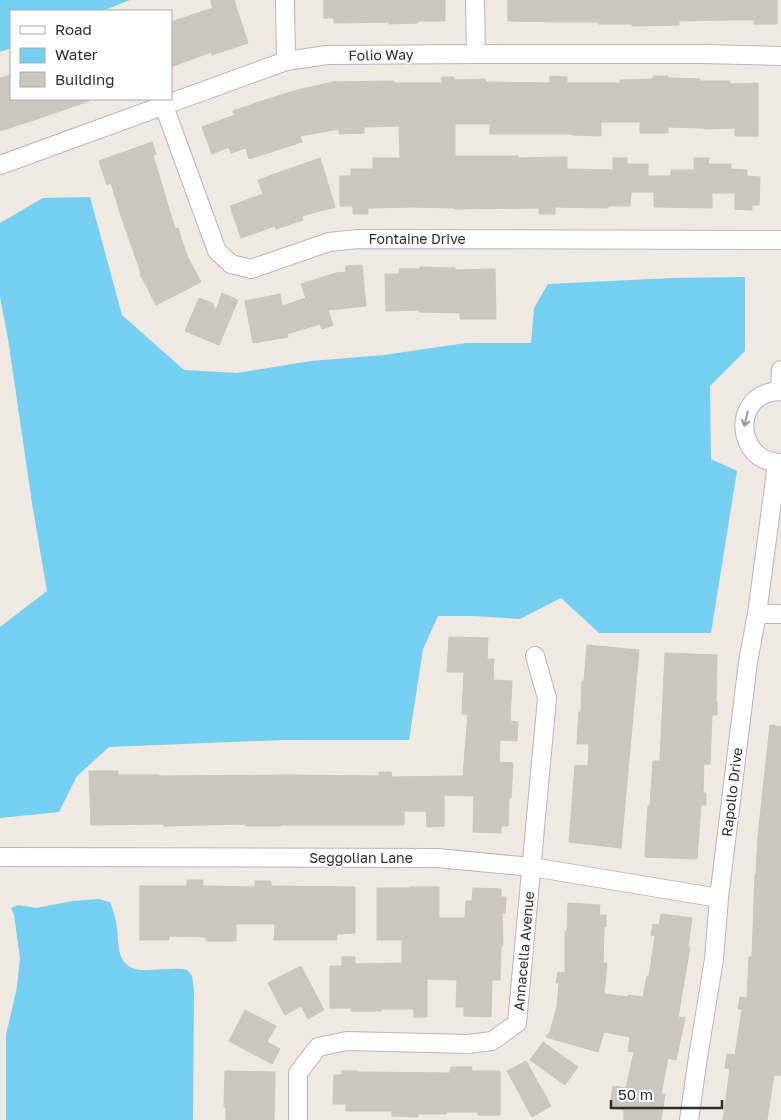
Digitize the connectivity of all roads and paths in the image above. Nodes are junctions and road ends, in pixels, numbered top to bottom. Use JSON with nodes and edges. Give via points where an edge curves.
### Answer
{"nodes":[{"id":1,"x":285,"y":0,"type":"edge"},
{"id":2,"x":475,"y":0,"type":"edge"},
{"id":3,"x":476,"y":54,"type":"junction"},
{"id":4,"x":781,"y":56,"type":"edge"},
{"id":5,"x":286,"y":61,"type":"junction"},
{"id":6,"x":164,"y":106,"type":"junction"},
{"id":7,"x":0,"y":165,"type":"edge"},
{"id":8,"x":781,"y":240,"type":"edge"},
{"id":9,"x":781,"y":370,"type":"edge"},
{"id":10,"x":781,"y":390,"type":"edge"},
{"id":11,"x":779,"y":463,"type":"edge"},
{"id":12,"x":757,"y":614,"type":"junction"},
{"id":13,"x":781,"y":614,"type":"edge"},
{"id":14,"x":536,"y":656,"type":"dead end"},
{"id":15,"x":0,"y":858,"type":"edge"},
{"id":16,"x":532,"y":867,"type":"junction"},
{"id":17,"x":719,"y":898,"type":"junction"},
{"id":18,"x":298,"y":1120,"type":"edge"},
{"id":19,"x":689,"y":1120,"type":"edge"}],
"edges":[{"from":1,"to":5,"type":"street"},
{"from":2,"to":3,"type":"street"},
{"from":3,"to":4,"type":"street","name":"Folio Way"},
{"from":3,"to":5,"type":"street","name":"Folio Way","via":[[327,55]]},
{"from":5,"to":6,"type":"street","name":"Folio Way"},
{"from":6,"to":7,"type":"street","name":"Folio Way"},
{"from":6,"to":8,"type":"street","name":"Fontaine Drive","via":[[217,250],[231,264],[251,269],[329,242],[358,238]]},
{"from":9,"to":10,"type":"street"},
{"from":10,"to":11,"type":"street","one_way":true,"via":[[765,394],[752,404],[745,418],[744,434],[750,448],[762,459]]},
{"from":11,"to":12,"type":"street","name":"Rapollo Drive"},
{"from":12,"to":13,"type":"street"},
{"from":12,"to":17,"type":"street","name":"Rapollo Drive","via":[[748,662]]},
{"from":14,"to":16,"type":"street","name":"Annacella Avenue","via":[[547,698]]},
{"from":15,"to":16,"type":"street","name":"Seggolian Lane","via":[[437,858]]},
{"from":16,"to":17,"type":"street","name":"Seggolian Lane"},
{"from":16,"to":18,"type":"street","name":"Annacella Avenue","via":[[517,1023],[492,1041],[468,1044],[347,1041],[318,1047],[298,1073]]},
{"from":17,"to":19,"type":"street","name":"Rapollo Drive","via":[[714,959]]}]}
